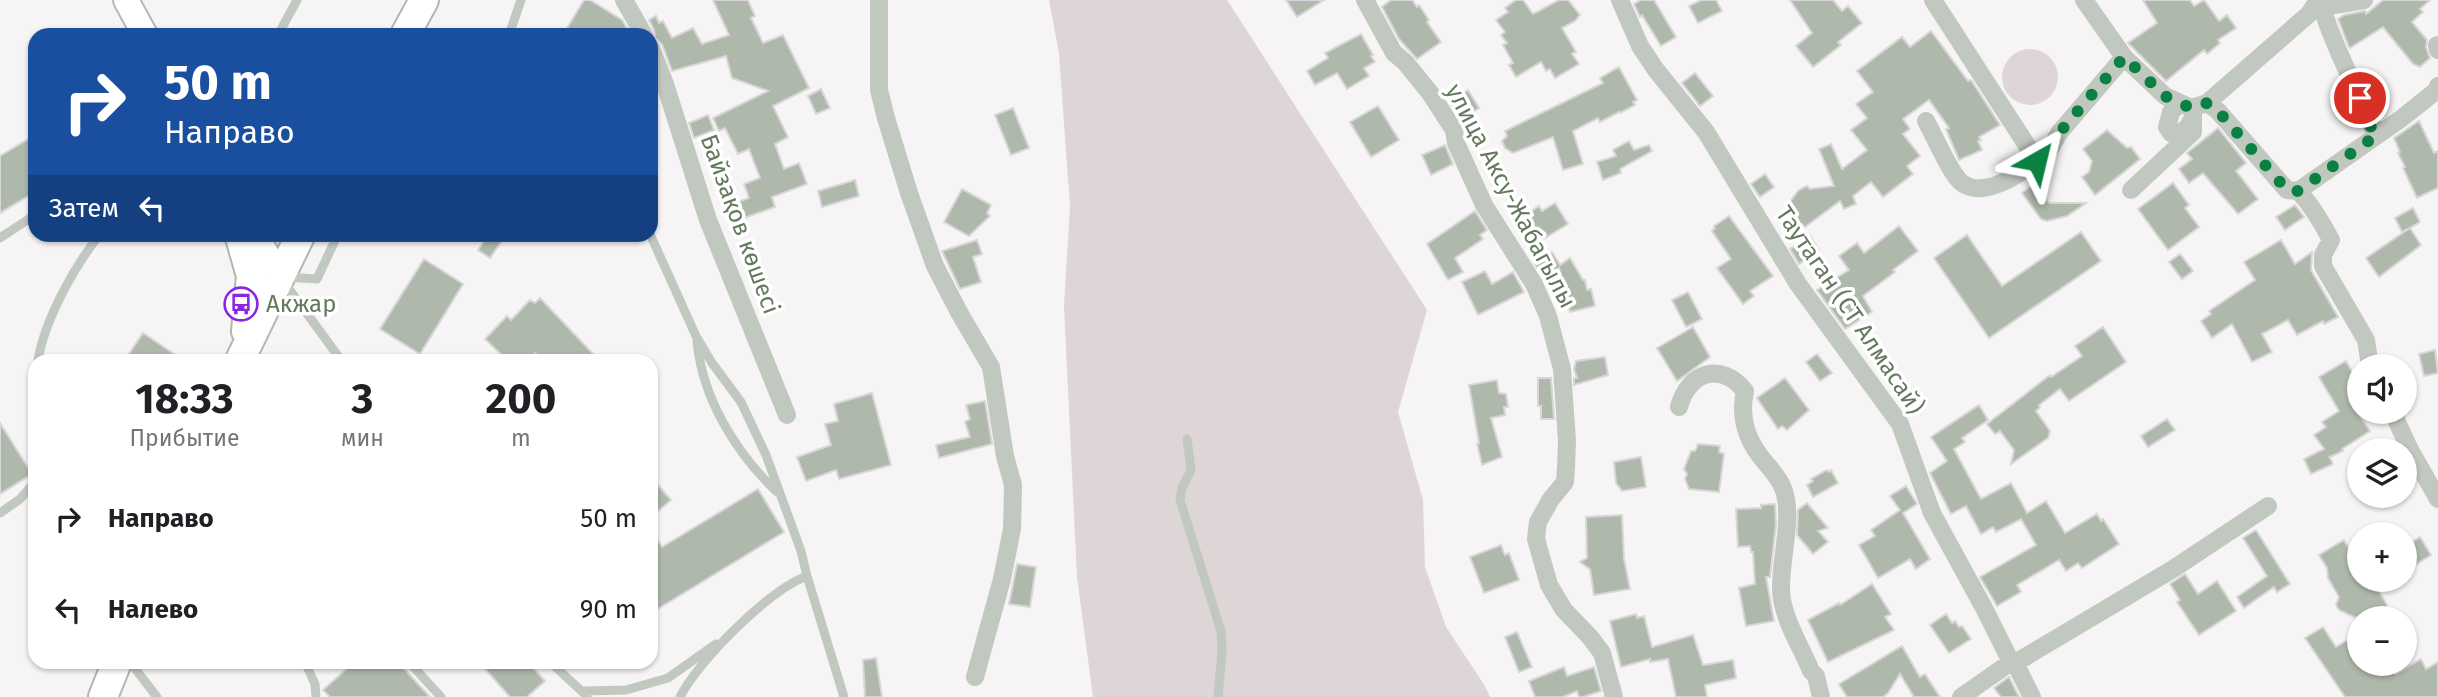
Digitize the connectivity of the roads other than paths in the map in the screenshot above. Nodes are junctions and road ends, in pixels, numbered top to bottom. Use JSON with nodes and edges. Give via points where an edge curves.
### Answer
{"nodes":[{"id":1,"x":126,"y":0,"type":"edge"},
{"id":2,"x":297,"y":0,"type":"edge"},
{"id":3,"x":424,"y":0,"type":"edge"},
{"id":4,"x":521,"y":0,"type":"edge"},
{"id":5,"x":624,"y":0,"type":"edge"},
{"id":6,"x":879,"y":0,"type":"edge"},
{"id":7,"x":1365,"y":0,"type":"edge"},
{"id":8,"x":1620,"y":0,"type":"edge"},
{"id":9,"x":1933,"y":0,"type":"edge"},
{"id":10,"x":2084,"y":0,"type":"edge"},
{"id":11,"x":2364,"y":0,"type":"edge"},
{"id":12,"x":2320,"y":2,"type":"edge"},
{"id":13,"x":141,"y":28,"type":"edge"},
{"id":14,"x":282,"y":28,"type":"edge"},
{"id":15,"x":409,"y":28,"type":"edge"},
{"id":16,"x":511,"y":28,"type":"edge"},
{"id":17,"x":639,"y":28,"type":"edge"},
{"id":18,"x":2124,"y":57,"type":"junction"},
{"id":19,"x":658,"y":66,"type":"edge"},
{"id":20,"x":2438,"y":86,"type":"edge"},
{"id":21,"x":2193,"y":107,"type":"junction"},
{"id":22,"x":1926,"y":121,"type":"dead end"},
{"id":23,"x":2377,"y":135,"type":"junction"},
{"id":24,"x":2037,"y":161,"type":"junction"},
{"id":25,"x":2161,"y":162,"type":"junction"},
{"id":26,"x":2131,"y":190,"type":"dead end"},
{"id":27,"x":2298,"y":191,"type":"junction"},
{"id":28,"x":28,"y":220,"type":"edge"},
{"id":29,"x":0,"y":238,"type":"edge"},
{"id":30,"x":95,"y":242,"type":"edge"},
{"id":31,"x":241,"y":242,"type":"edge"},
{"id":32,"x":259,"y":242,"type":"edge"},
{"id":33,"x":297,"y":242,"type":"edge"},
{"id":34,"x":334,"y":242,"type":"edge"},
{"id":35,"x":654,"y":242,"type":"edge"},
{"id":36,"x":280,"y":277,"type":"junction"},
{"id":37,"x":696,"y":336,"type":"junction"},
{"id":38,"x":40,"y":354,"type":"edge"},
{"id":39,"x":242,"y":354,"type":"edge"},
{"id":40,"x":242,"y":354,"type":"edge"},
{"id":41,"x":337,"y":354,"type":"edge"},
{"id":42,"x":2368,"y":354,"type":"edge"},
{"id":43,"x":1679,"y":407,"type":"dead end"},
{"id":44,"x":787,"y":415,"type":"dead end"},
{"id":45,"x":2398,"y":424,"type":"edge"},
{"id":46,"x":1187,"y":439,"type":"dead end"},
{"id":47,"x":28,"y":490,"type":"edge"},
{"id":48,"x":779,"y":495,"type":"junction"},
{"id":49,"x":2438,"y":499,"type":"edge"},
{"id":50,"x":2268,"y":506,"type":"dead end"},
{"id":51,"x":0,"y":513,"type":"edge"},
{"id":52,"x":807,"y":576,"type":"junction"},
{"id":53,"x":734,"y":631,"type":"junction"},
{"id":54,"x":2013,"y":663,"type":"junction"},
{"id":55,"x":114,"y":669,"type":"edge"},
{"id":56,"x":135,"y":669,"type":"edge"},
{"id":57,"x":308,"y":669,"type":"edge"},
{"id":58,"x":416,"y":669,"type":"edge"},
{"id":59,"x":558,"y":669,"type":"edge"},
{"id":60,"x":975,"y":677,"type":"dead end"},
{"id":61,"x":586,"y":694,"type":"edge"},
{"id":62,"x":103,"y":697,"type":"edge"},
{"id":63,"x":157,"y":697,"type":"edge"},
{"id":64,"x":316,"y":697,"type":"edge"},
{"id":65,"x":442,"y":697,"type":"edge"},
{"id":66,"x":680,"y":697,"type":"edge"},
{"id":67,"x":844,"y":697,"type":"edge"},
{"id":68,"x":1218,"y":697,"type":"edge"},
{"id":69,"x":1614,"y":697,"type":"edge"},
{"id":70,"x":1821,"y":697,"type":"edge"},
{"id":71,"x":1961,"y":697,"type":"edge"},
{"id":72,"x":2032,"y":697,"type":"edge"}],
"edges":[{"from":1,"to":13,"type":"main road"},
{"from":2,"to":14,"type":"lane"},
{"from":3,"to":15,"type":"main road"},
{"from":4,"to":16,"type":"lane"},
{"from":5,"to":17,"type":"street"},
{"from":6,"to":60,"type":"street","via":[[880,90],[886,118],[935,266],[991,367],[1013,485],[1012,529]]},
{"from":7,"to":69,"type":"street","name":"улица Аксу-Жабагылы","via":[[1394,53],[1430,93],[1454,130],[1484,205],[1530,276],[1548,316],[1562,369],[1566,467],[1565,482],[1538,522],[1536,539],[1549,585],[1563,610],[1602,653]]},
{"from":8,"to":54,"type":"street","name":"Таутаган (СТ Алмасай)","via":[[1640,46],[1706,132],[1798,284],[1900,424],[1933,513]]},
{"from":9,"to":24,"type":"street"},
{"from":10,"to":18,"type":"street"},
{"from":11,"to":12,"type":"street"},
{"from":12,"to":21,"type":"street"},
{"from":12,"to":23,"type":"street","via":[[2347,75]]},
{"from":18,"to":21,"type":"street","via":[[2165,96]]},
{"from":18,"to":24,"type":"street"},
{"from":19,"to":44,"type":"street","name":"Байзақов көшесі","via":[[708,220]]},
{"from":20,"to":23,"type":"street","via":[[2427,100]]},
{"from":21,"to":25,"type":"street","via":[[2193,132]]},
{"from":21,"to":25,"type":"street","via":[[2171,112]]},
{"from":21,"to":27,"type":"street","via":[[2250,145],[2287,190]]},
{"from":22,"to":24,"type":"street","via":[[1962,183],[1995,186]]},
{"from":23,"to":27,"type":"street"},
{"from":25,"to":26,"type":"street"},
{"from":27,"to":42,"type":"street","via":[[2331,240],[2323,266],[2366,340]]},
{"from":28,"to":29,"type":"lane"},
{"from":30,"to":38,"type":"lane","via":[[52,318]]},
{"from":31,"to":39,"type":"main road","via":[[251,276]]},
{"from":32,"to":36,"type":"main road"},
{"from":33,"to":36,"type":"main road"},
{"from":34,"to":36,"type":"lane","via":[[317,279]]},
{"from":35,"to":37,"type":"lane"},
{"from":36,"to":40,"type":"main road"},
{"from":36,"to":41,"type":"lane"},
{"from":37,"to":48,"type":"lane","via":[[741,401]]},
{"from":37,"to":48,"type":"lane","via":[[699,365],[730,434]]},
{"from":43,"to":70,"type":"street","via":[[1699,376],[1727,376],[1745,391],[1743,419],[1749,438],[1785,496],[1781,593],[1785,612],[1816,676]]},
{"from":45,"to":49,"type":"street"},
{"from":46,"to":68,"type":"lane","via":[[1191,470],[1180,500],[1221,631]]},
{"from":47,"to":51,"type":"lane"},
{"from":48,"to":52,"type":"lane"},
{"from":50,"to":54,"type":"street","via":[[2173,569]]},
{"from":52,"to":53,"type":"lane","via":[[792,582]]},
{"from":52,"to":67,"type":"lane"},
{"from":53,"to":61,"type":"lane","via":[[668,678],[626,690]]},
{"from":53,"to":66,"type":"lane","via":[[702,664]]},
{"from":54,"to":71,"type":"street"},
{"from":54,"to":72,"type":"street","name":"Таутаган (СТ Алмасай)"},
{"from":55,"to":62,"type":"main road"},
{"from":56,"to":63,"type":"lane"},
{"from":57,"to":64,"type":"lane"},
{"from":58,"to":65,"type":"lane"},
{"from":59,"to":61,"type":"lane"}]}
